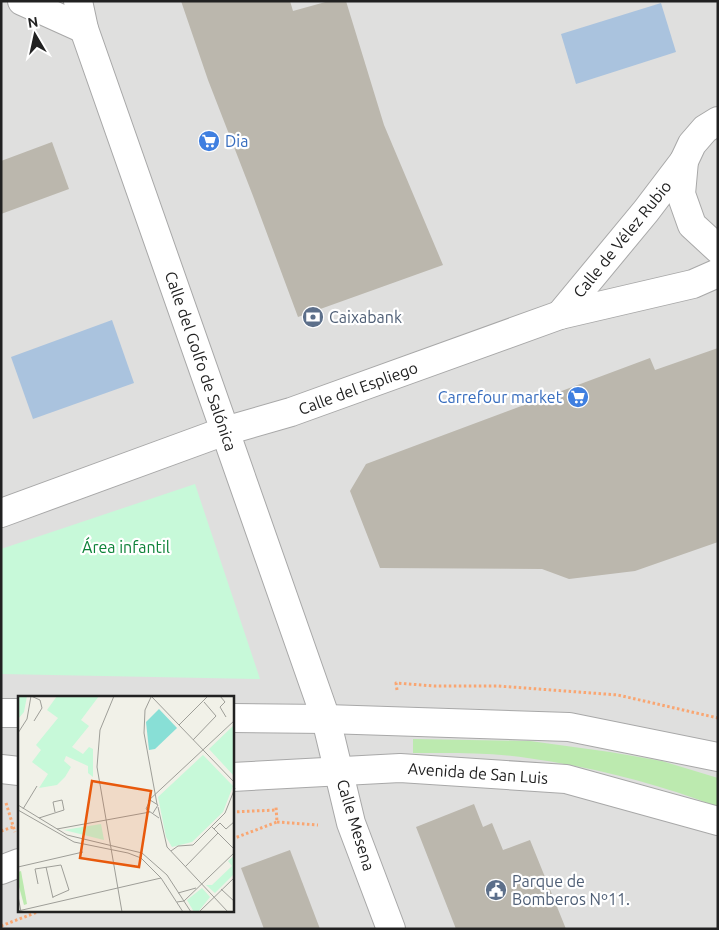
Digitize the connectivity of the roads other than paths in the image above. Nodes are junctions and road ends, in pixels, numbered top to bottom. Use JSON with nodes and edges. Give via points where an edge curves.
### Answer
{"nodes":[{"id":1,"x":22,"y":1,"type":"edge"},
{"id":2,"x":78,"y":1,"type":"edge"},
{"id":3,"x":84,"y":29,"type":"junction"},
{"id":4,"x":714,"y":120,"type":"edge"},
{"id":5,"x":684,"y":161,"type":"junction"},
{"id":6,"x":718,"y":250,"type":"edge"},
{"id":7,"x":718,"y":272,"type":"edge"},
{"id":8,"x":560,"y":315,"type":"junction"},
{"id":9,"x":225,"y":431,"type":"junction"},
{"id":10,"x":1,"y":513,"type":"edge"},
{"id":11,"x":1,"y":713,"type":"edge"},
{"id":12,"x":18,"y":713,"type":"edge"},
{"id":13,"x":234,"y":718,"type":"edge"},
{"id":14,"x":326,"y":719,"type":"junction"},
{"id":15,"x":718,"y":757,"type":"edge"},
{"id":16,"x":1,"y":769,"type":"edge"},
{"id":17,"x":18,"y":771,"type":"edge"},
{"id":18,"x":339,"y":771,"type":"junction"},
{"id":19,"x":234,"y":778,"type":"edge"},
{"id":20,"x":718,"y":821,"type":"edge"},
{"id":21,"x":18,"y":863,"type":"edge"},
{"id":22,"x":1,"y":870,"type":"edge"},
{"id":23,"x":391,"y":929,"type":"edge"}],
"edges":[{"from":1,"to":3,"type":"street"},
{"from":2,"to":3,"type":"street","name":"Calle del Golfo de Salónica"},
{"from":3,"to":9,"type":"street","name":"Calle del Golfo de Salónica"},
{"from":4,"to":5,"type":"street","name":"Calle de Vélez Rubio","via":[[692,144]]},
{"from":5,"to":6,"type":"street","via":[[681,194],[692,225]]},
{"from":5,"to":8,"type":"street","name":"Calle de Vélez Rubio"},
{"from":7,"to":8,"type":"street","name":"Calle del Espliego","via":[[692,284]]},
{"from":8,"to":9,"type":"street","name":"Calle del Espliego","via":[[291,412]]},
{"from":9,"to":10,"type":"street","name":"Calle del Espliego"},
{"from":9,"to":14,"type":"street","name":"Calle del Golfo de Salónica"},
{"from":11,"to":12,"type":"street"},
{"from":13,"to":14,"type":"street"},
{"from":14,"to":15,"type":"street","via":[[568,727]]},
{"from":14,"to":18,"type":"street","name":"Calle Mesena"},
{"from":16,"to":17,"type":"street"},
{"from":18,"to":19,"type":"street","name":"Avenida de San Luis"},
{"from":18,"to":20,"type":"street","name":"Avenida de San Luis","via":[[400,768],[566,779]]},
{"from":18,"to":23,"type":"street","name":"Calle Mesena","via":[[351,823]]},
{"from":21,"to":22,"type":"street"}]}
